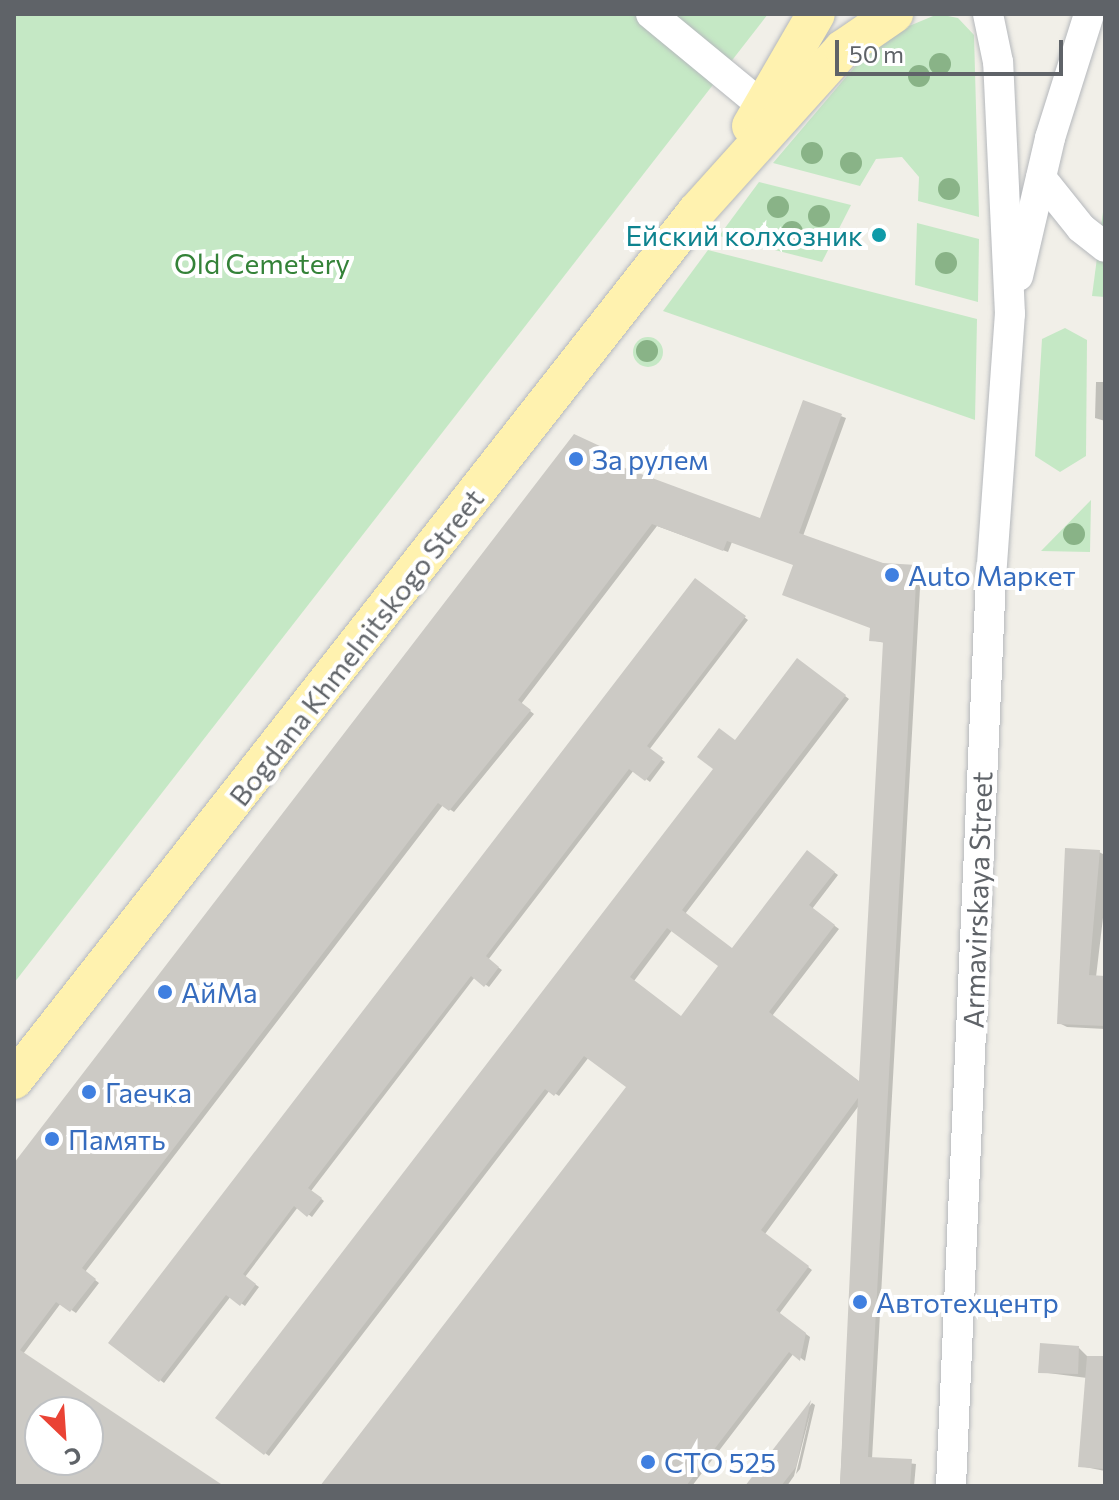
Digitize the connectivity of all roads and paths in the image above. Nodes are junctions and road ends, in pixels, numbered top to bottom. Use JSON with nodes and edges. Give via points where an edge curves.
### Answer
{"nodes":[{"id":1,"x":651,"y":14,"type":"edge"},
{"id":2,"x":816,"y":14,"type":"edge"},
{"id":3,"x":894,"y":14,"type":"edge"},
{"id":4,"x":988,"y":14,"type":"edge"},
{"id":5,"x":1089,"y":14,"type":"edge"},
{"id":6,"x":764,"y":107,"type":"junction"},
{"id":7,"x":1041,"y":178,"type":"junction"},
{"id":8,"x":696,"y":212,"type":"junction"},
{"id":9,"x":1105,"y":247,"type":"edge"},
{"id":10,"x":1010,"y":314,"type":"junction"},
{"id":11,"x":14,"y":1080,"type":"edge"},
{"id":12,"x":951,"y":1486,"type":"edge"}],
"edges":[{"from":1,"to":6,"type":"street"},
{"from":2,"to":6,"type":"main road","name":"Bogdana Khmelnitskogo Street"},
{"from":3,"to":8,"type":"main road","name":"Bogdana Khmelnitskogo Street","via":[[843,49]]},
{"from":4,"to":10,"type":"street","name":"Armavirskaya Street","via":[[998,62]]},
{"from":5,"to":7,"type":"street","name":"Armavirskaya Street"},
{"from":6,"to":8,"type":"main road","name":"Bogdana Khmelnitskogo Street"},
{"from":7,"to":9,"type":"street","via":[[1081,228]]},
{"from":7,"to":10,"type":"street","name":"Armavirskaya Street"},
{"from":8,"to":11,"type":"main road","name":"Bogdana Khmelnitskogo Street"},
{"from":10,"to":12,"type":"street","name":"Armavirskaya Street","via":[[990,593]]}]}
